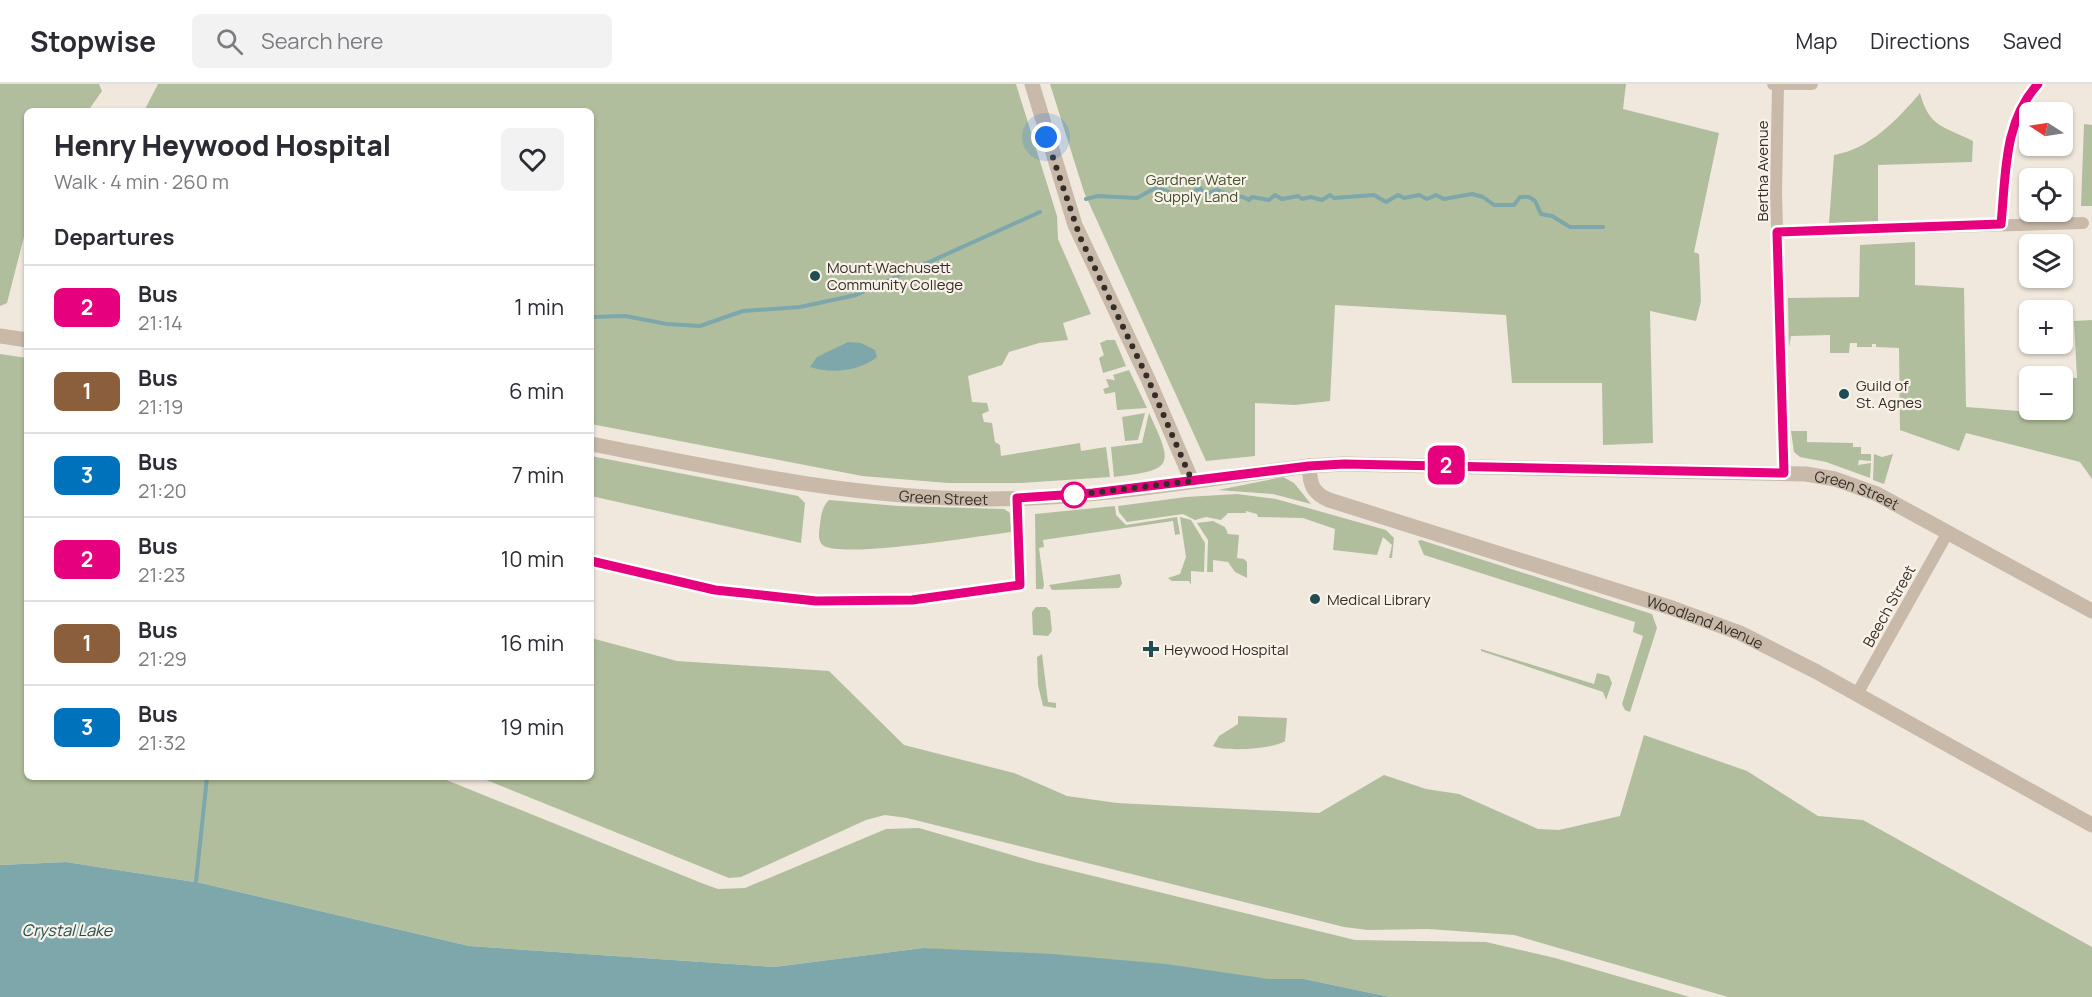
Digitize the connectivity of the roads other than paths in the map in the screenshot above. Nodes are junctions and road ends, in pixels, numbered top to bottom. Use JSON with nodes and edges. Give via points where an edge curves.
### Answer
{"nodes":[{"id":1,"x":1032,"y":84,"type":"edge"},
{"id":2,"x":1812,"y":84,"type":"edge"},
{"id":3,"x":2038,"y":84,"type":"edge"},
{"id":4,"x":1776,"y":85,"type":"edge"},
{"id":5,"x":2083,"y":223,"type":"dead end"},
{"id":6,"x":2001,"y":224,"type":"junction"},
{"id":7,"x":1777,"y":232,"type":"junction"},
{"id":8,"x":0,"y":336,"type":"edge"},
{"id":9,"x":24,"y":340,"type":"edge"},
{"id":10,"x":594,"y":445,"type":"edge"},
{"id":11,"x":1309,"y":466,"type":"junction"},
{"id":12,"x":1784,"y":473,"type":"junction"},
{"id":13,"x":1192,"y":481,"type":"junction"},
{"id":14,"x":1948,"y":532,"type":"junction"},
{"id":15,"x":2092,"y":611,"type":"edge"},
{"id":16,"x":1857,"y":694,"type":"junction"},
{"id":17,"x":2092,"y":825,"type":"edge"}],
"edges":[{"from":1,"to":13,"type":"street","via":[[1077,231]]},
{"from":2,"to":4,"type":"street"},
{"from":3,"to":6,"type":"street","via":[[2028,95],[2009,144]]},
{"from":4,"to":7,"type":"street","name":"Bertha Avenue"},
{"from":5,"to":6,"type":"street"},
{"from":6,"to":7,"type":"street"},
{"from":7,"to":12,"type":"street","name":"Bertha Avenue"},
{"from":8,"to":9,"type":"street"},
{"from":10,"to":13,"type":"street","name":"Green Street","via":[[783,480],[915,496],[985,499],[1072,495]]},
{"from":11,"to":12,"type":"street","name":"Green Street","via":[[1390,464]]},
{"from":11,"to":13,"type":"street","name":"Green Street"},
{"from":11,"to":16,"type":"street","name":"Woodland Avenue","via":[[1318,496],[1707,620],[1755,640]]},
{"from":12,"to":14,"type":"street","name":"Green Street","via":[[1820,476],[1864,488]]},
{"from":14,"to":15,"type":"street","name":"Green Street"},
{"from":14,"to":16,"type":"street","name":"Beech Street"},
{"from":16,"to":17,"type":"street","name":"Woodland Avenue"}]}
